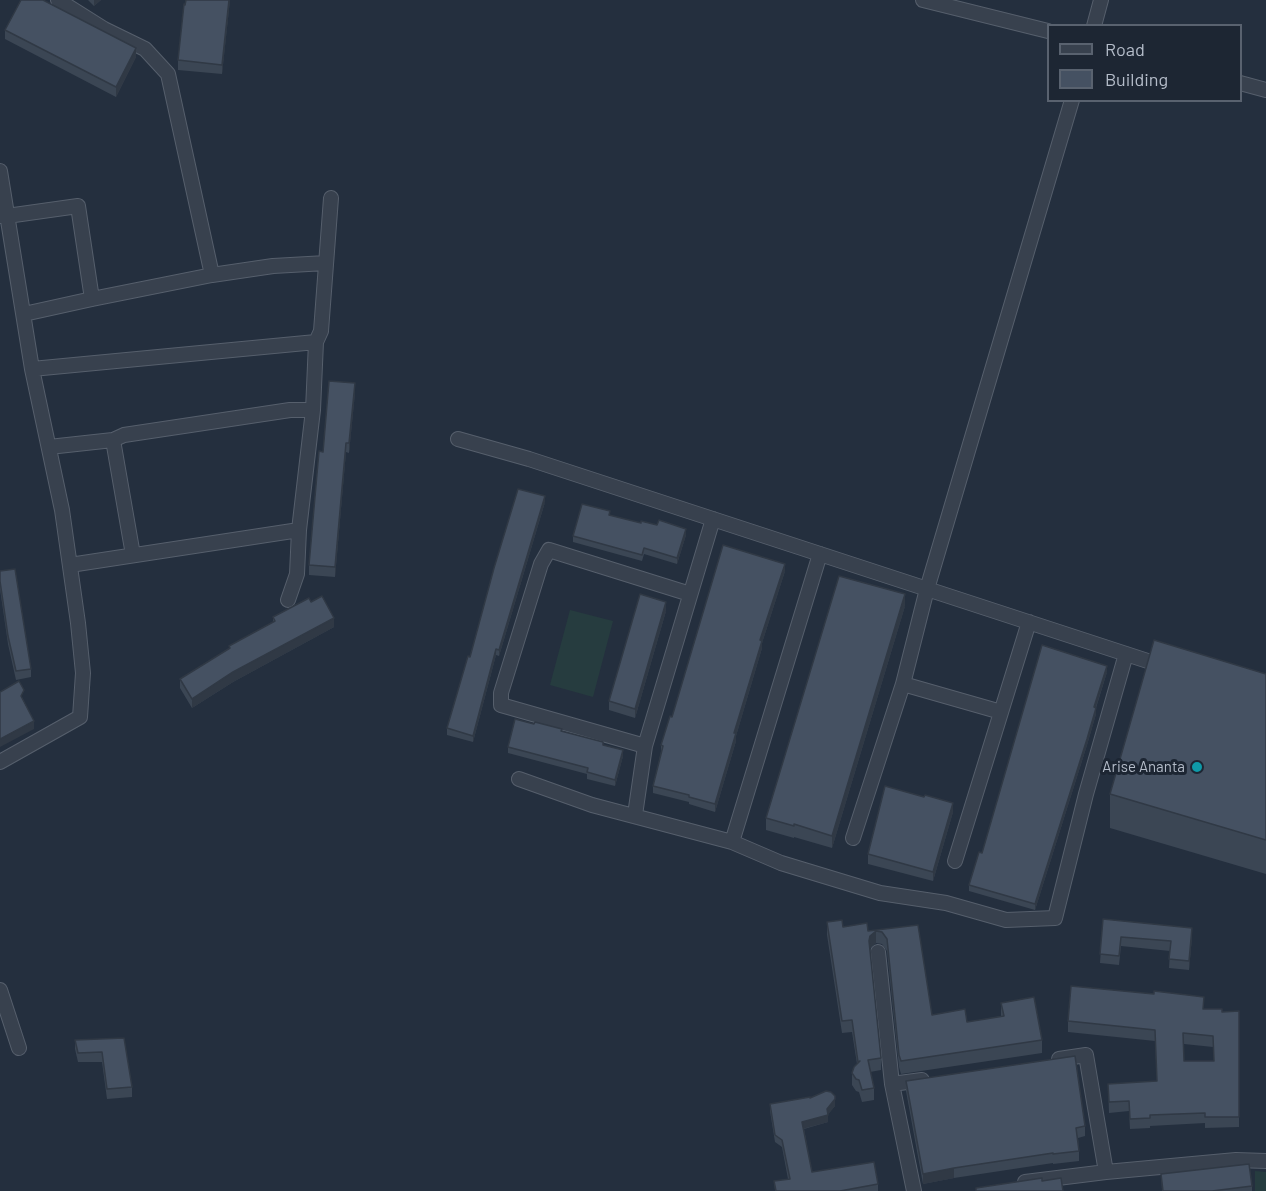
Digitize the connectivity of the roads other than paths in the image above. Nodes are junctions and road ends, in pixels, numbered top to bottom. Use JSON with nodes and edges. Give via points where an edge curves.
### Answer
{"nodes":[{"id":1,"x":58,"y":0,"type":"edge"},
{"id":2,"x":923,"y":0,"type":"edge"},
{"id":3,"x":1101,"y":0,"type":"edge"},
{"id":4,"x":1095,"y":24,"type":"edge"},
{"id":5,"x":1047,"y":31,"type":"edge"},
{"id":6,"x":1242,"y":84,"type":"edge"},
{"id":7,"x":1266,"y":90,"type":"edge"},
{"id":8,"x":1071,"y":102,"type":"edge"},
{"id":9,"x":0,"y":171,"type":"edge"},
{"id":10,"x":1,"y":187,"type":"edge"},
{"id":11,"x":331,"y":198,"type":"dead end"},
{"id":12,"x":4,"y":216,"type":"edge"},
{"id":13,"x":326,"y":263,"type":"junction"},
{"id":14,"x":212,"y":275,"type":"junction"},
{"id":15,"x":92,"y":299,"type":"junction"},
{"id":16,"x":24,"y":314,"type":"junction"},
{"id":17,"x":316,"y":342,"type":"junction"},
{"id":18,"x":32,"y":369,"type":"junction"},
{"id":19,"x":313,"y":410,"type":"junction"},
{"id":20,"x":458,"y":439,"type":"dead end"},
{"id":21,"x":112,"y":440,"type":"junction"},
{"id":22,"x":49,"y":447,"type":"junction"},
{"id":23,"x":713,"y":519,"type":"junction"},
{"id":24,"x":299,"y":530,"type":"junction"},
{"id":25,"x":820,"y":554,"type":"junction"},
{"id":26,"x":133,"y":555,"type":"junction"},
{"id":27,"x":70,"y":565,"type":"junction"},
{"id":28,"x":927,"y":589,"type":"junction"},
{"id":29,"x":690,"y":594,"type":"junction"},
{"id":30,"x":288,"y":600,"type":"dead end"},
{"id":31,"x":1029,"y":622,"type":"junction"},
{"id":32,"x":1126,"y":654,"type":"junction"},
{"id":33,"x":1178,"y":671,"type":"edge"},
{"id":34,"x":903,"y":684,"type":"junction"},
{"id":35,"x":1001,"y":712,"type":"junction"},
{"id":36,"x":645,"y":746,"type":"junction"},
{"id":37,"x":0,"y":762,"type":"edge"},
{"id":38,"x":519,"y":779,"type":"dead end"},
{"id":39,"x":635,"y":815,"type":"junction"},
{"id":40,"x":853,"y":838,"type":"dead end"},
{"id":41,"x":732,"y":842,"type":"junction"},
{"id":42,"x":955,"y":861,"type":"dead end"},
{"id":43,"x":878,"y":952,"type":"dead end"},
{"id":44,"x":0,"y":990,"type":"edge"},
{"id":45,"x":19,"y":1048,"type":"dead end"},
{"id":46,"x":1041,"y":1062,"type":"edge"},
{"id":47,"x":938,"y":1077,"type":"edge"},
{"id":48,"x":892,"y":1084,"type":"junction"},
{"id":49,"x":1266,"y":1161,"type":"edge"},
{"id":50,"x":1106,"y":1172,"type":"junction"},
{"id":51,"x":1014,"y":1184,"type":"edge"},
{"id":52,"x":914,"y":1191,"type":"edge"}],
"edges":[{"from":1,"to":14,"type":"street","via":[[145,49],[168,74]]},
{"from":2,"to":5,"type":"street"},
{"from":3,"to":4,"type":"street"},
{"from":6,"to":7,"type":"street"},
{"from":8,"to":28,"type":"street"},
{"from":9,"to":10,"type":"street"},
{"from":10,"to":12,"type":"street"},
{"from":11,"to":13,"type":"street"},
{"from":12,"to":15,"type":"street","via":[[78,206]]},
{"from":12,"to":16,"type":"street"},
{"from":13,"to":14,"type":"street"},
{"from":13,"to":17,"type":"street","via":[[321,331]]},
{"from":14,"to":15,"type":"street"},
{"from":15,"to":16,"type":"street"},
{"from":16,"to":18,"type":"street"},
{"from":17,"to":18,"type":"street"},
{"from":17,"to":19,"type":"street"},
{"from":18,"to":22,"type":"street"},
{"from":19,"to":21,"type":"street","via":[[291,410]]},
{"from":19,"to":24,"type":"street"},
{"from":20,"to":23,"type":"street"},
{"from":21,"to":22,"type":"street"},
{"from":21,"to":26,"type":"street"},
{"from":22,"to":27,"type":"street"},
{"from":23,"to":25,"type":"street"},
{"from":23,"to":29,"type":"street"},
{"from":24,"to":26,"type":"street"},
{"from":24,"to":30,"type":"street","via":[[297,574]]},
{"from":25,"to":28,"type":"street"},
{"from":25,"to":41,"type":"street"},
{"from":26,"to":27,"type":"street"},
{"from":27,"to":37,"type":"street","via":[[83,673],[80,717]]},
{"from":28,"to":31,"type":"street"},
{"from":28,"to":34,"type":"street"},
{"from":29,"to":36,"type":"street"},
{"from":29,"to":36,"type":"street","via":[[549,550],[541,564],[501,693],[501,705]]},
{"from":31,"to":32,"type":"street"},
{"from":31,"to":35,"type":"street"},
{"from":32,"to":33,"type":"street"},
{"from":32,"to":41,"type":"street","via":[[1055,918],[1006,920],[946,903],[880,893],[781,863]]},
{"from":34,"to":35,"type":"street"},
{"from":34,"to":40,"type":"street"},
{"from":35,"to":42,"type":"street"},
{"from":36,"to":39,"type":"street"},
{"from":38,"to":39,"type":"street","via":[[592,805]]},
{"from":39,"to":41,"type":"street"},
{"from":43,"to":48,"type":"street"},
{"from":44,"to":45,"type":"street"},
{"from":46,"to":50,"type":"street","via":[[1086,1055]]},
{"from":47,"to":48,"type":"street"},
{"from":48,"to":52,"type":"street"},
{"from":49,"to":50,"type":"street","via":[[1236,1160]]},
{"from":50,"to":51,"type":"street"}]}
